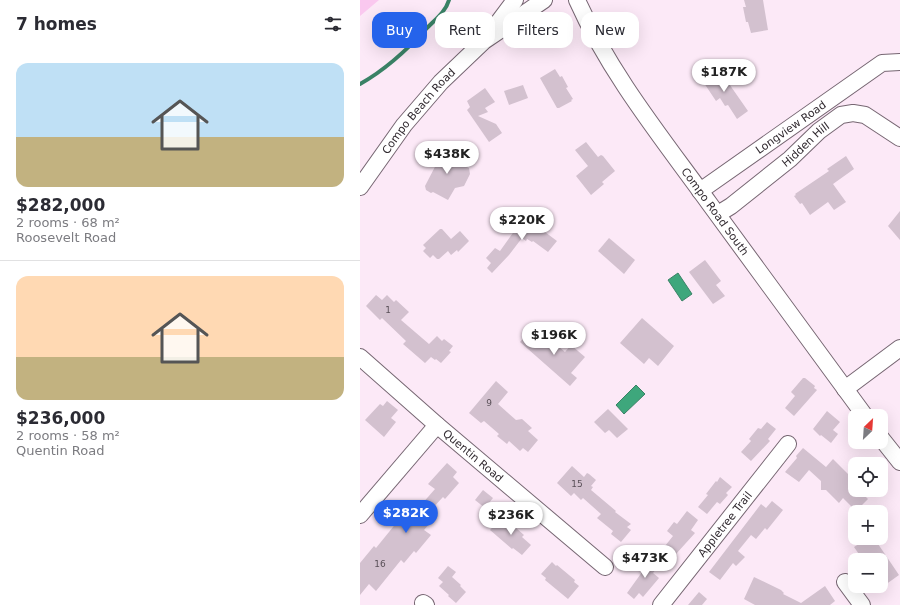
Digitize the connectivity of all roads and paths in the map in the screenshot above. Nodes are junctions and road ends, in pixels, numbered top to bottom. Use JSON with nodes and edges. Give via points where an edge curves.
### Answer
{"nodes":[{"id":1,"x":515,"y":0,"type":"edge"},
{"id":2,"x":544,"y":0,"type":"edge"},
{"id":3,"x":577,"y":0,"type":"edge"},
{"id":4,"x":495,"y":26,"type":"edge"},
{"id":5,"x":495,"y":33,"type":"edge"},
{"id":6,"x":477,"y":48,"type":"edge"},
{"id":7,"x":900,"y":62,"type":"edge"},
{"id":8,"x":900,"y":138,"type":"edge"},
{"id":9,"x":360,"y":187,"type":"edge"},
{"id":10,"x":700,"y":191,"type":"junction"},
{"id":11,"x":718,"y":214,"type":"junction"},
{"id":12,"x":900,"y":348,"type":"edge"},
{"id":13,"x":360,"y":357,"type":"edge"},
{"id":14,"x":845,"y":389,"type":"junction"},
{"id":15,"x":860,"y":409,"type":"edge"},
{"id":16,"x":437,"y":425,"type":"junction"},
{"id":17,"x":788,"y":444,"type":"dead end"},
{"id":18,"x":888,"y":447,"type":"edge"},
{"id":19,"x":900,"y":462,"type":"edge"},
{"id":20,"x":360,"y":515,"type":"edge"},
{"id":21,"x":605,"y":567,"type":"dead end"},
{"id":22,"x":845,"y":582,"type":"dead end"},
{"id":23,"x":661,"y":605,"type":"edge"},
{"id":24,"x":862,"y":605,"type":"edge"}],
"edges":[{"from":1,"to":4,"type":"street","name":"Compo Beach Road"},
{"from":2,"to":5,"type":"street","name":"Compo Beach Road"},
{"from":3,"to":10,"type":"street","name":"Compo Road South","via":[[614,68]]},
{"from":6,"to":9,"type":"street","name":"Compo Beach Road","via":[[413,113]]},
{"from":7,"to":10,"type":"street","name":"Longview Road","via":[[882,63]]},
{"from":8,"to":11,"type":"street","name":"Hidden Hill","via":[[865,115],[841,115],[819,131],[790,159]]},
{"from":10,"to":11,"type":"street","name":"Compo Road South"},
{"from":11,"to":14,"type":"street","name":"Compo Road South"},
{"from":12,"to":14,"type":"street"},
{"from":13,"to":16,"type":"street","name":"Quentin Road"},
{"from":14,"to":15,"type":"street","name":"Compo Road South"},
{"from":16,"to":20,"type":"street"},
{"from":16,"to":21,"type":"street","name":"Quentin Road"},
{"from":17,"to":23,"type":"street","name":"Appletree Trail"},
{"from":18,"to":19,"type":"street"},
{"from":22,"to":24,"type":"street"}]}
